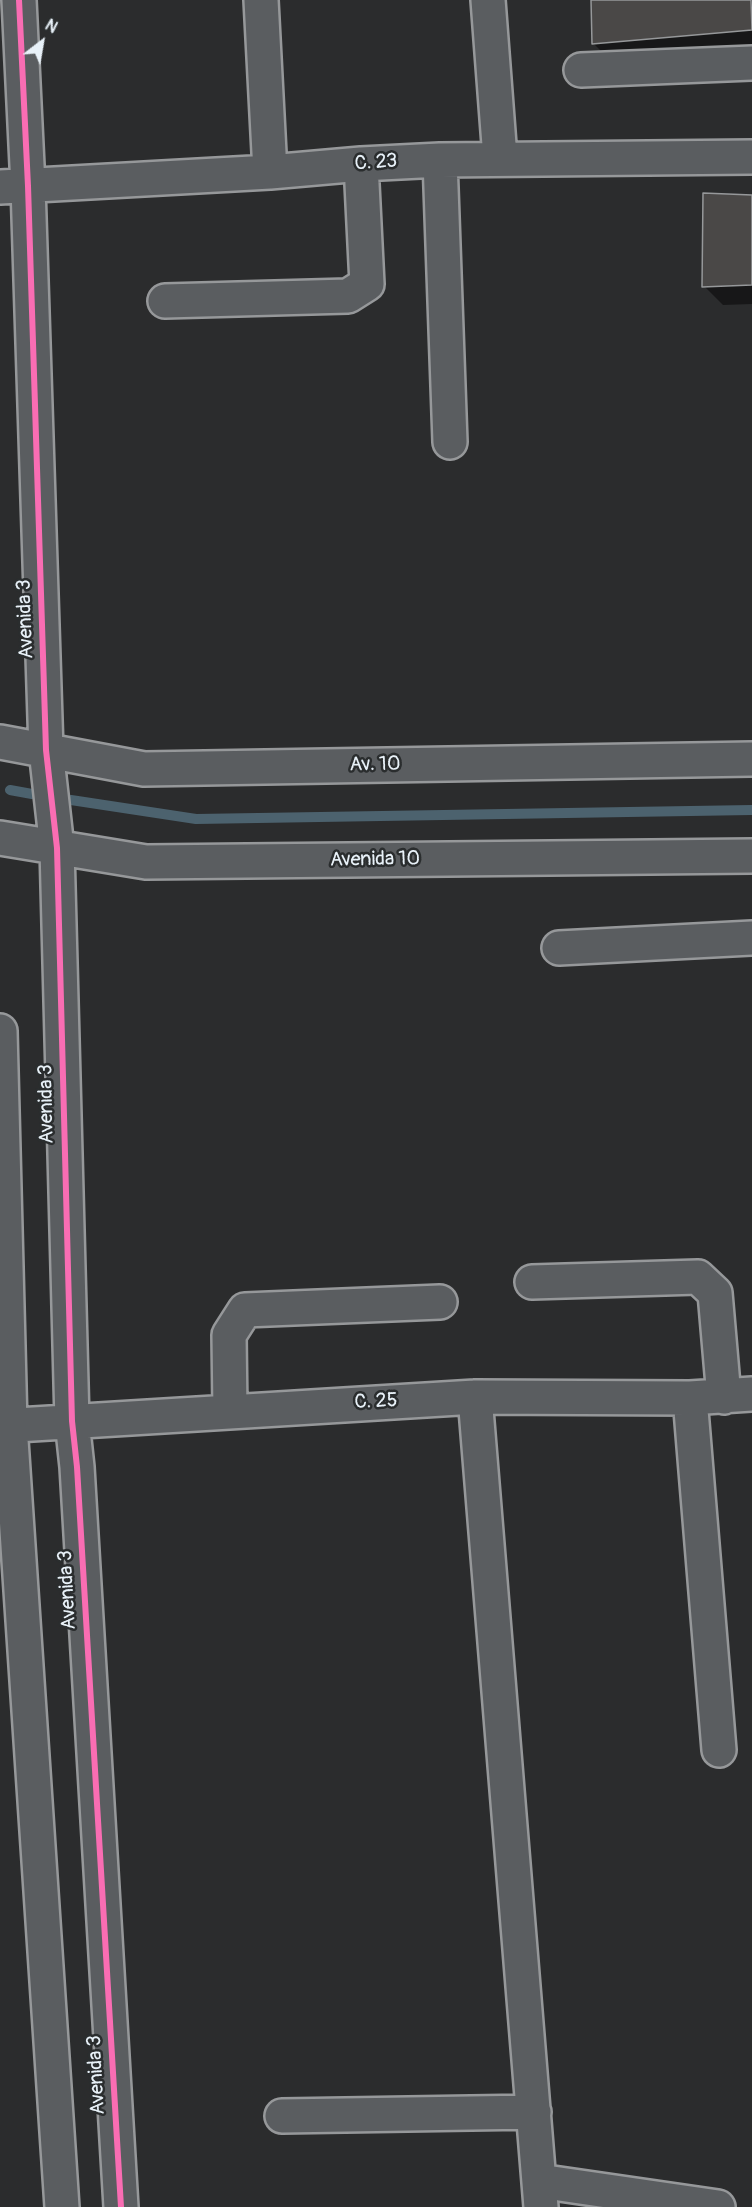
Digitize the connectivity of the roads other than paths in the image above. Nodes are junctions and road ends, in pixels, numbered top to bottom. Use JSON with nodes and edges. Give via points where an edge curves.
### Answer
{"nodes":[{"id":1,"x":19,"y":0,"type":"edge"},
{"id":2,"x":261,"y":0,"type":"edge"},
{"id":3,"x":488,"y":0,"type":"edge"},
{"id":4,"x":752,"y":63,"type":"edge"},
{"id":5,"x":581,"y":70,"type":"dead end"},
{"id":6,"x":752,"y":157,"type":"edge"},
{"id":7,"x":500,"y":158,"type":"junction"},
{"id":8,"x":440,"y":160,"type":"junction"},
{"id":9,"x":361,"y":164,"type":"junction"},
{"id":10,"x":270,"y":172,"type":"junction"},
{"id":11,"x":14,"y":186,"type":"edge"},
{"id":12,"x":165,"y":301,"type":"dead end"},
{"id":13,"x":450,"y":442,"type":"dead end"},
{"id":14,"x":0,"y":742,"type":"edge"},
{"id":15,"x":46,"y":750,"type":"junction"},
{"id":16,"x":752,"y":759,"type":"edge"},
{"id":17,"x":0,"y":838,"type":"edge"},
{"id":18,"x":57,"y":848,"type":"junction"},
{"id":19,"x":752,"y":856,"type":"edge"},
{"id":20,"x":752,"y":938,"type":"edge"},
{"id":21,"x":559,"y":948,"type":"dead end"},
{"id":22,"x":0,"y":1031,"type":"edge"},
{"id":23,"x":532,"y":1282,"type":"dead end"},
{"id":24,"x":440,"y":1302,"type":"dead end"},
{"id":25,"x":738,"y":1396,"type":"edge"},
{"id":26,"x":475,"y":1397,"type":"junction"},
{"id":27,"x":690,"y":1398,"type":"junction"},
{"id":28,"x":230,"y":1411,"type":"junction"},
{"id":29,"x":72,"y":1421,"type":"junction"},
{"id":30,"x":5,"y":1426,"type":"edge"},
{"id":31,"x":719,"y":1750,"type":"dead end"},
{"id":32,"x":534,"y":2112,"type":"junction"},
{"id":33,"x":282,"y":2116,"type":"dead end"},
{"id":34,"x":540,"y":2194,"type":"edge"},
{"id":35,"x":62,"y":2207,"type":"edge"},
{"id":36,"x":121,"y":2207,"type":"edge"},
{"id":37,"x":718,"y":2207,"type":"edge"}],
"edges":[{"from":1,"to":11,"type":"street","name":"Avenida 3"},
{"from":2,"to":10,"type":"street"},
{"from":3,"to":7,"type":"street"},
{"from":4,"to":5,"type":"street"},
{"from":6,"to":7,"type":"street","name":"C. 23"},
{"from":7,"to":8,"type":"street","name":"C. 23"},
{"from":8,"to":9,"type":"street","name":"C. 23"},
{"from":8,"to":13,"type":"street"},
{"from":9,"to":10,"type":"street","name":"C. 23"},
{"from":9,"to":12,"type":"street","via":[[367,284],[348,296]]},
{"from":10,"to":11,"type":"street","name":"C. 23"},
{"from":11,"to":15,"type":"street","name":"Avenida 3"},
{"from":14,"to":15,"type":"street","name":"Av. 10"},
{"from":15,"to":16,"type":"street","name":"Av. 10","via":[[144,769]]},
{"from":15,"to":18,"type":"street","name":"Avenida 3"},
{"from":17,"to":18,"type":"street","name":"Avenida 10"},
{"from":18,"to":19,"type":"street","name":"Avenida 10","via":[[146,862]]},
{"from":18,"to":29,"type":"street","name":"Avenida 3"},
{"from":20,"to":21,"type":"street"},
{"from":22,"to":30,"type":"street"},
{"from":23,"to":25,"type":"street","via":[[698,1277],[715,1293]]},
{"from":24,"to":28,"type":"street","via":[[245,1310],[229,1335]]},
{"from":25,"to":27,"type":"street","name":"C. 25"},
{"from":26,"to":27,"type":"street","name":"C. 25"},
{"from":26,"to":28,"type":"street","name":"C. 25"},
{"from":26,"to":32,"type":"street"},
{"from":27,"to":31,"type":"street"},
{"from":28,"to":29,"type":"street","name":"C. 25"},
{"from":29,"to":30,"type":"street","name":"C. 25"},
{"from":29,"to":36,"type":"street","name":"Avenida 3"},
{"from":30,"to":35,"type":"street"},
{"from":32,"to":33,"type":"street"},
{"from":32,"to":34,"type":"street"},
{"from":34,"to":37,"type":"street"}]}
